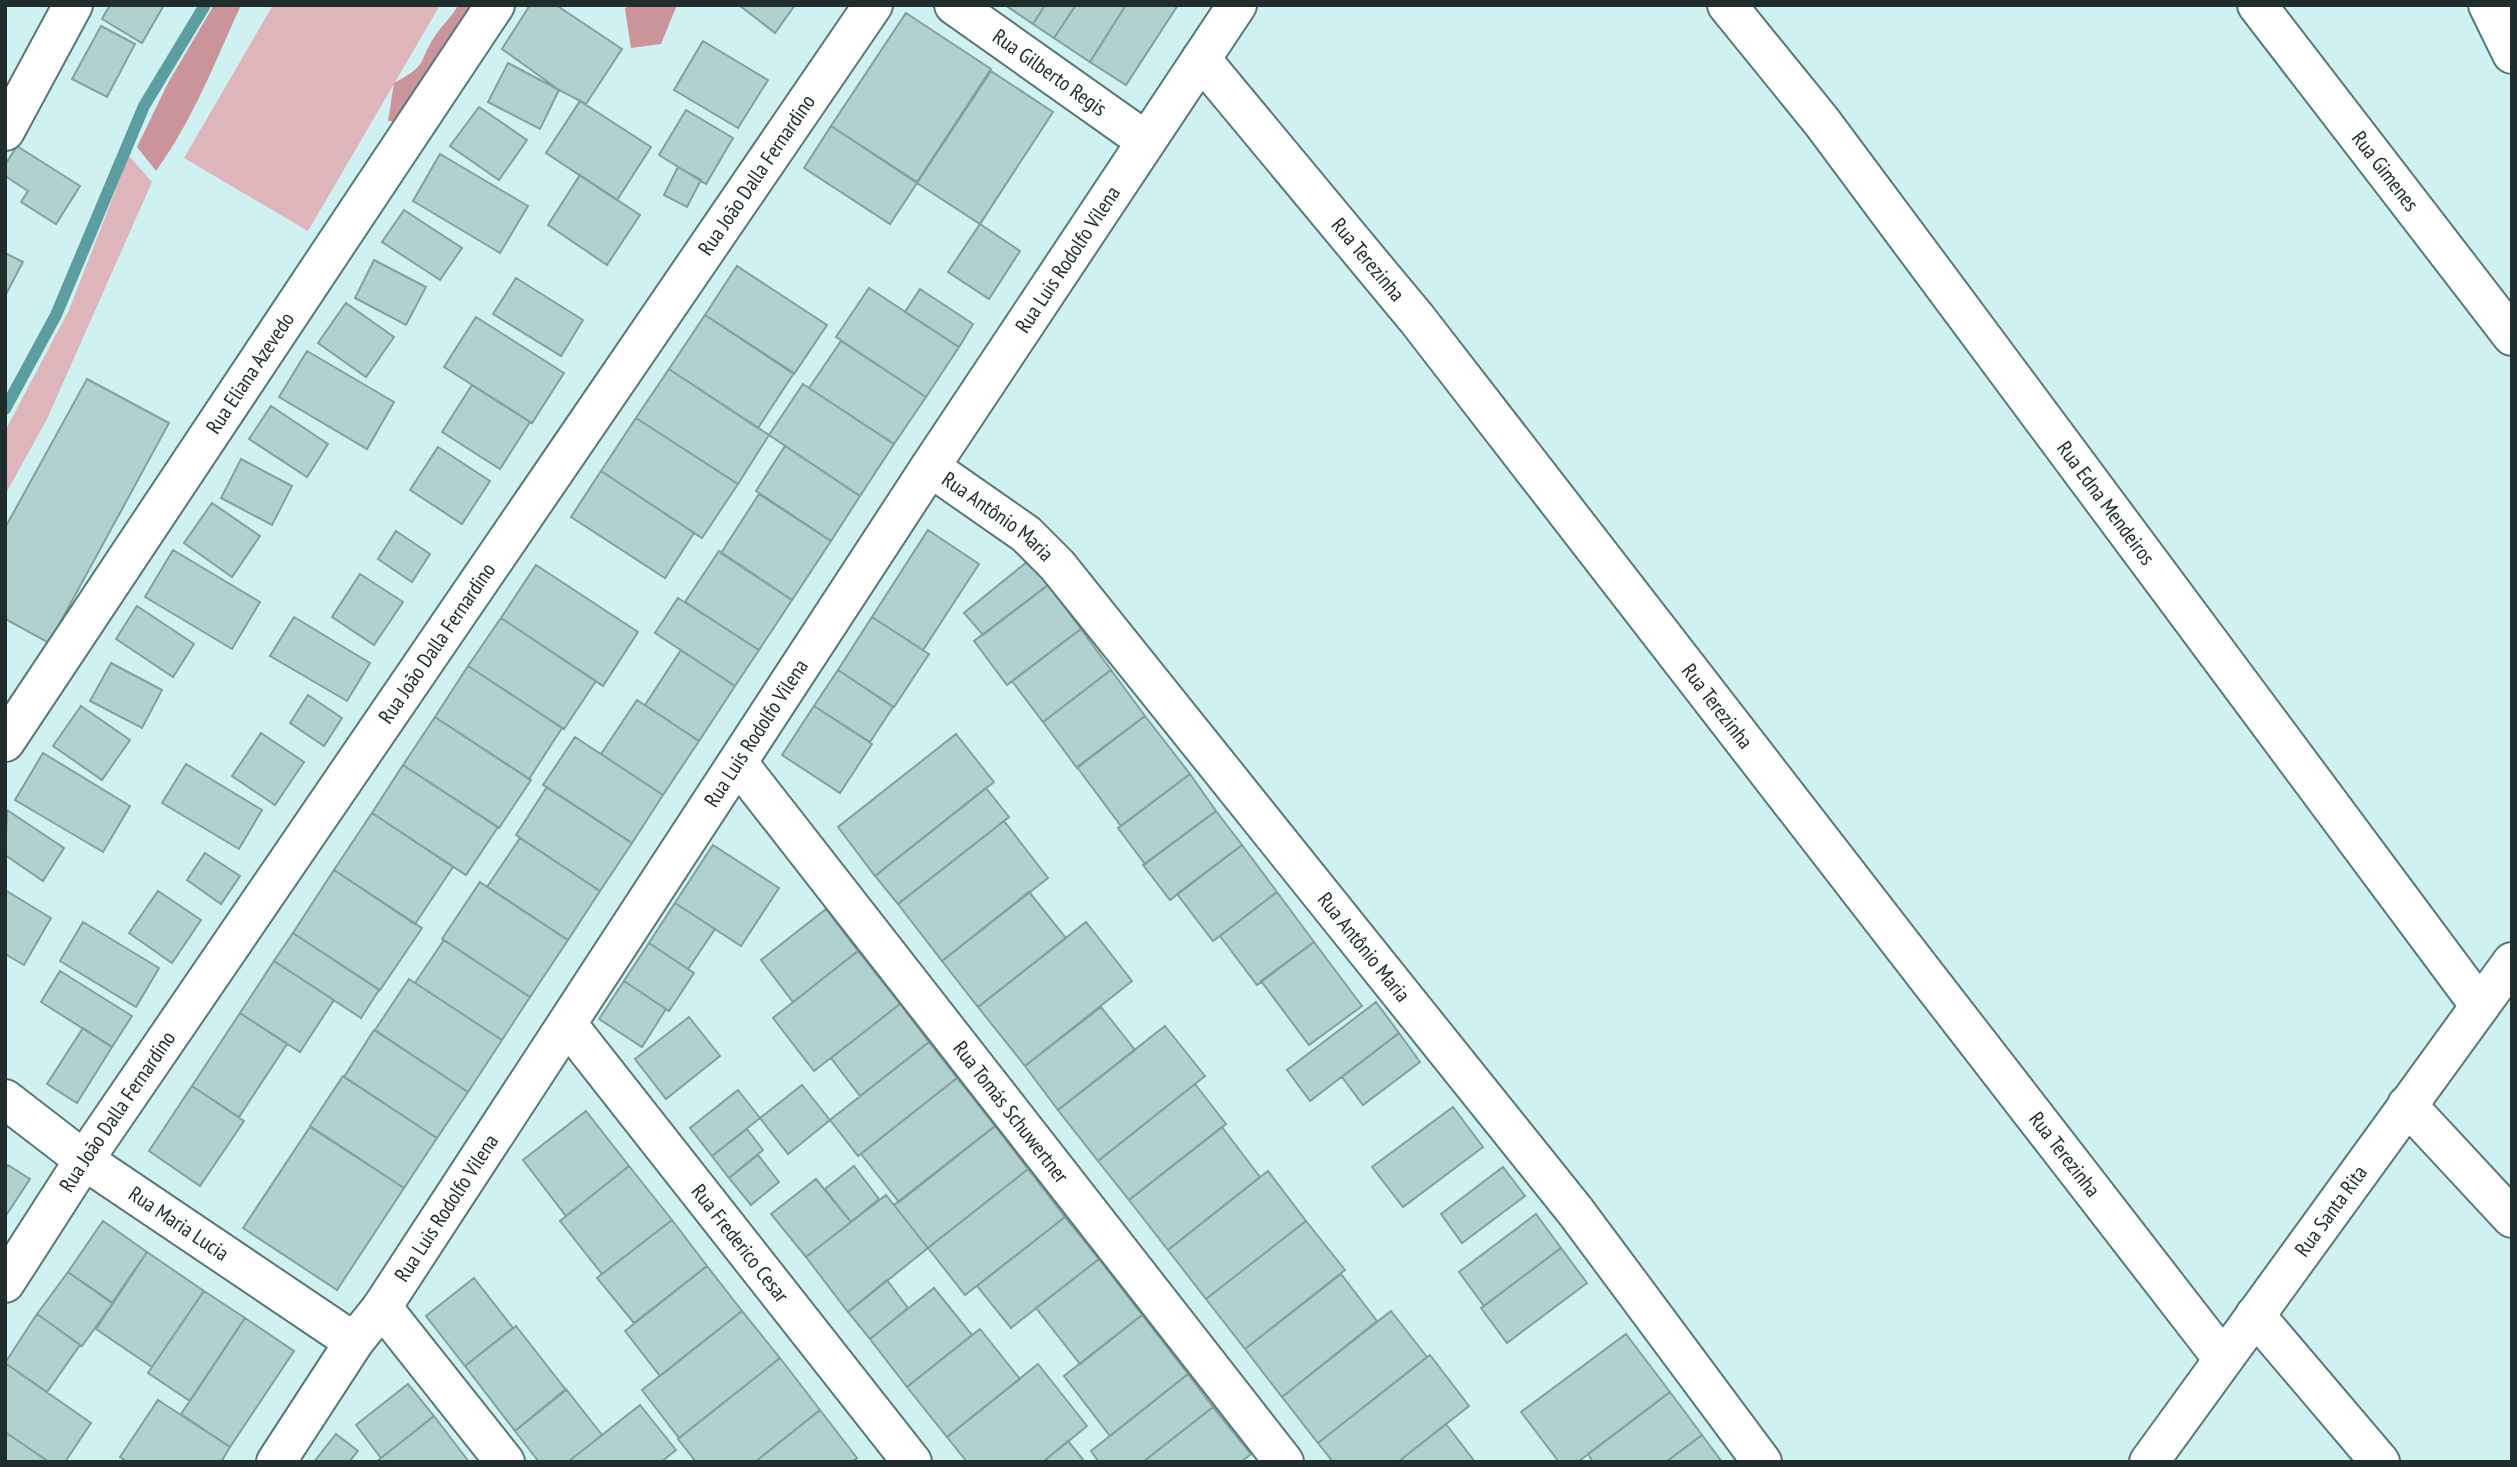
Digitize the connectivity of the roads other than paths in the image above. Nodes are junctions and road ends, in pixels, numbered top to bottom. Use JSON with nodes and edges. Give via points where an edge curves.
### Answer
{"nodes":[{"id":1,"x":73,"y":5,"type":"edge"},
{"id":2,"x":495,"y":5,"type":"edge"},
{"id":3,"x":873,"y":5,"type":"edge"},
{"id":4,"x":954,"y":5,"type":"edge"},
{"id":5,"x":1237,"y":5,"type":"edge"},
{"id":6,"x":1727,"y":5,"type":"edge"},
{"id":7,"x":2258,"y":5,"type":"edge"},
{"id":8,"x":2488,"y":5,"type":"edge"},
{"id":9,"x":2512,"y":54,"type":"edge"},
{"id":10,"x":1202,"y":59,"type":"junction"},
{"id":11,"x":5,"y":131,"type":"edge"},
{"id":12,"x":1146,"y":141,"type":"junction"},
{"id":13,"x":2512,"y":336,"type":"edge"},
{"id":14,"x":930,"y":467,"type":"junction"},
{"id":15,"x":5,"y":742,"type":"edge"},
{"id":16,"x":738,"y":763,"type":"junction"},
{"id":17,"x":2512,"y":962,"type":"edge"},
{"id":18,"x":2480,"y":1006,"type":"junction"},
{"id":19,"x":568,"y":1025,"type":"junction"},
{"id":20,"x":5,"y":1099,"type":"edge"},
{"id":21,"x":2407,"y":1105,"type":"junction"},
{"id":22,"x":84,"y":1160,"type":"junction"},
{"id":23,"x":2512,"y":1218,"type":"edge"},
{"id":24,"x":5,"y":1283,"type":"edge"},
{"id":25,"x":382,"y":1307,"type":"junction"},
{"id":26,"x":2255,"y":1315,"type":"junction"},
{"id":27,"x":354,"y":1342,"type":"junction"},
{"id":28,"x":2223,"y":1359,"type":"junction"},
{"id":29,"x":276,"y":1462,"type":"edge"},
{"id":30,"x":505,"y":1462,"type":"edge"},
{"id":31,"x":912,"y":1462,"type":"edge"},
{"id":32,"x":1284,"y":1462,"type":"edge"},
{"id":33,"x":1762,"y":1462,"type":"edge"},
{"id":34,"x":2148,"y":1462,"type":"edge"},
{"id":35,"x":2380,"y":1462,"type":"edge"}],
"edges":[{"from":1,"to":11,"type":"street"},
{"from":2,"to":15,"type":"street","name":"Rua Eliana Azevedo"},
{"from":3,"to":22,"type":"street","name":"Rua João Dalla Fernardino"},
{"from":4,"to":12,"type":"street","name":"Rua Gilberto Regis"},
{"from":5,"to":10,"type":"street","name":"Rua Luis Rodolfo Vilena"},
{"from":6,"to":18,"type":"street","name":"Rua Edna Mendeiros","via":[[1822,122]]},
{"from":7,"to":13,"type":"street","name":"Rua Gimenes"},
{"from":8,"to":9,"type":"street"},
{"from":10,"to":12,"type":"street","name":"Rua Luis Rodolfo Vilena"},
{"from":10,"to":28,"type":"street","name":"Rua Terezinha","via":[[1417,319]]},
{"from":12,"to":14,"type":"street","name":"Rua Luis Rodolfo Vilena"},
{"from":14,"to":16,"type":"street","name":"Rua Luis Rodolfo Vilena"},
{"from":14,"to":33,"type":"street","name":"Rua Antônio Maria","via":[[1026,534],[1057,565],[1576,1212]]},
{"from":16,"to":19,"type":"street","name":"Rua Luis Rodolfo Vilena"},
{"from":16,"to":32,"type":"street","name":"Rua Tomás Schuwertner"},
{"from":17,"to":18,"type":"street","name":"Rua Santa Rita"},
{"from":18,"to":21,"type":"street","name":"Rua Santa Rita"},
{"from":19,"to":25,"type":"street","name":"Rua Luis Rodolfo Vilena"},
{"from":19,"to":31,"type":"street","name":"Rua Frederico Cesar"},
{"from":20,"to":22,"type":"street","name":"Rua Maria Lucia"},
{"from":21,"to":23,"type":"street"},
{"from":21,"to":26,"type":"street","name":"Rua Santa Rita"},
{"from":22,"to":24,"type":"street","name":"Rua João Dalla Fernardino"},
{"from":22,"to":27,"type":"street","name":"Rua Maria Lucia"},
{"from":25,"to":27,"type":"street","name":"Rua Luis Rodolfo Vilena"},
{"from":25,"to":30,"type":"street"},
{"from":26,"to":28,"type":"street","name":"Rua Santa Rita"},
{"from":26,"to":35,"type":"street"},
{"from":27,"to":29,"type":"street","name":"Rua Luis Rodolfo Vilena"},
{"from":28,"to":34,"type":"street","name":"Rua Santa Rita"}]}
